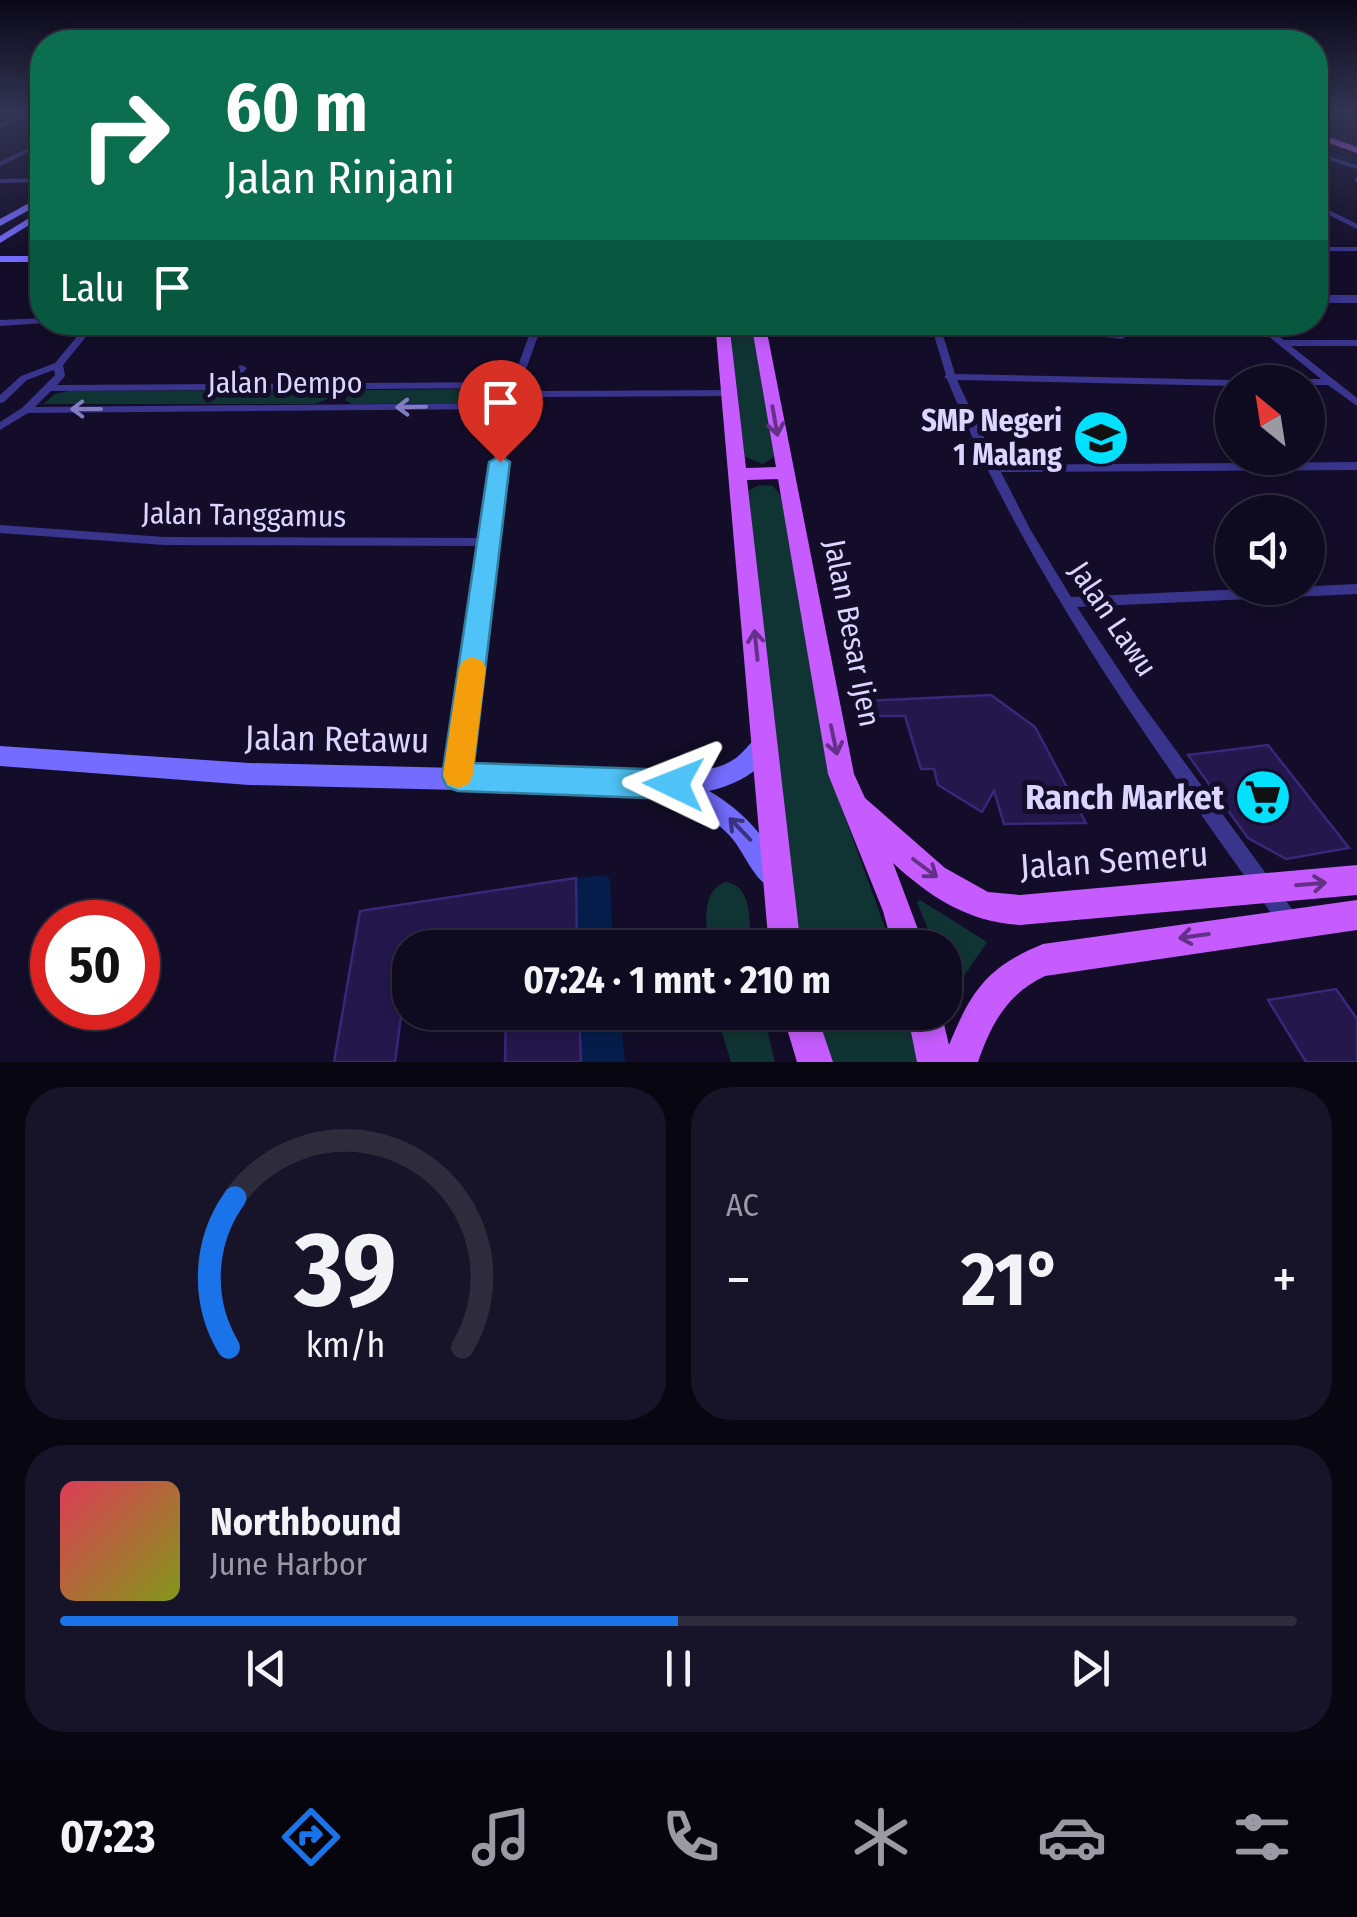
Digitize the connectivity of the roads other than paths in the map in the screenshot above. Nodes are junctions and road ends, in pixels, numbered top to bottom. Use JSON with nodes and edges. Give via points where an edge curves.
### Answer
{"nodes":[{"id":1,"x":1339,"y":162,"type":"edge"},
{"id":2,"x":1344,"y":163,"type":"junction"},
{"id":3,"x":1328,"y":165,"type":"edge"},
{"id":4,"x":1357,"y":168,"type":"edge"},
{"id":5,"x":30,"y":180,"type":"edge"},
{"id":6,"x":0,"y":181,"type":"edge"},
{"id":7,"x":30,"y":205,"type":"edge"},
{"id":8,"x":1328,"y":212,"type":"edge"},
{"id":9,"x":1334,"y":215,"type":"junction"},
{"id":10,"x":1357,"y":215,"type":"edge"},
{"id":11,"x":30,"y":221,"type":"edge"},
{"id":12,"x":0,"y":224,"type":"edge"},
{"id":13,"x":1357,"y":227,"type":"edge"},
{"id":14,"x":0,"y":240,"type":"edge"},
{"id":15,"x":1328,"y":249,"type":"edge"},
{"id":16,"x":1357,"y":249,"type":"edge"},
{"id":17,"x":0,"y":259,"type":"edge"},
{"id":18,"x":30,"y":259,"type":"edge"},
{"id":19,"x":1328,"y":298,"type":"edge"},
{"id":20,"x":1357,"y":299,"type":"edge"},
{"id":21,"x":30,"y":322,"type":"edge"},
{"id":22,"x":0,"y":323,"type":"edge"},
{"id":23,"x":83,"y":335,"type":"edge"},
{"id":24,"x":534,"y":335,"type":"edge"},
{"id":25,"x":723,"y":335,"type":"edge"},
{"id":26,"x":760,"y":335,"type":"edge"},
{"id":27,"x":938,"y":335,"type":"edge"},
{"id":28,"x":1113,"y":335,"type":"edge"},
{"id":29,"x":1271,"y":335,"type":"edge"},
{"id":30,"x":1122,"y":336,"type":"dead end"},
{"id":31,"x":1281,"y":343,"type":"junction"},
{"id":32,"x":1357,"y":343,"type":"edge"},
{"id":33,"x":58,"y":366,"type":"junction"},
{"id":34,"x":242,"y":368,"type":"dead end"},
{"id":35,"x":950,"y":377,"type":"junction"},
{"id":36,"x":1215,"y":382,"type":"edge"},
{"id":37,"x":1325,"y":382,"type":"edge"},
{"id":38,"x":1329,"y":382,"type":"junction"},
{"id":39,"x":516,"y":385,"type":"junction"},
{"id":40,"x":345,"y":387,"type":"junction"},
{"id":41,"x":50,"y":388,"type":"junction"},
{"id":42,"x":227,"y":388,"type":"junction"},
{"id":43,"x":730,"y":393,"type":"junction"},
{"id":44,"x":544,"y":394,"type":"junction"},
{"id":45,"x":0,"y":400,"type":"edge"},
{"id":46,"x":1357,"y":403,"type":"edge"},
{"id":47,"x":508,"y":406,"type":"junction"},
{"id":48,"x":332,"y":407,"type":"junction"},
{"id":49,"x":26,"y":410,"type":"junction"},
{"id":50,"x":0,"y":427,"type":"edge"},
{"id":51,"x":1357,"y":466,"type":"edge"},
{"id":52,"x":993,"y":469,"type":"junction"},
{"id":53,"x":784,"y":473,"type":"junction"},
{"id":54,"x":738,"y":474,"type":"junction"},
{"id":55,"x":0,"y":529,"type":"edge"},
{"id":56,"x":489,"y":542,"type":"junction"},
{"id":57,"x":1357,"y":589,"type":"edge"},
{"id":58,"x":1066,"y":602,"type":"junction"},
{"id":59,"x":767,"y":742,"type":"junction"},
{"id":60,"x":0,"y":756,"type":"edge"},
{"id":61,"x":458,"y":777,"type":"junction"},
{"id":62,"x":674,"y":784,"type":"junction"},
{"id":63,"x":853,"y":803,"type":"junction"},
{"id":64,"x":1357,"y":880,"type":"edge"},
{"id":65,"x":1266,"y":888,"type":"junction"},
{"id":66,"x":778,"y":899,"type":"junction"},
{"id":67,"x":1357,"y":915,"type":"edge"},
{"id":68,"x":1290,"y":923,"type":"junction"},
{"id":69,"x":782,"y":930,"type":"edge"},
{"id":70,"x":904,"y":930,"type":"edge"},
{"id":71,"x":805,"y":1030,"type":"edge"},
{"id":72,"x":928,"y":1030,"type":"edge"},
{"id":73,"x":815,"y":1062,"type":"edge"},
{"id":74,"x":935,"y":1062,"type":"edge"},
{"id":75,"x":960,"y":1062,"type":"edge"}],
"edges":[{"from":1,"to":2,"type":"street"},
{"from":2,"to":3,"type":"street"},
{"from":2,"to":4,"type":"street"},
{"from":5,"to":6,"type":"street"},
{"from":7,"to":12,"type":"main road"},
{"from":8,"to":9,"type":"street"},
{"from":9,"to":10,"type":"street"},
{"from":9,"to":13,"type":"street"},
{"from":11,"to":14,"type":"main road"},
{"from":15,"to":16,"type":"street"},
{"from":17,"to":18,"type":"main road"},
{"from":19,"to":20,"type":"street"},
{"from":21,"to":22,"type":"street"},
{"from":23,"to":33,"type":"street"},
{"from":24,"to":39,"type":"street"},
{"from":25,"to":43,"type":"main road"},
{"from":26,"to":53,"type":"main road","name":"Jalan Besar Ijen","one_way":true},
{"from":27,"to":35,"type":"street","name":"Jalan Lawu"},
{"from":28,"to":30,"type":"street"},
{"from":29,"to":31,"type":"street"},
{"from":31,"to":32,"type":"street"},
{"from":31,"to":38,"type":"street"},
{"from":33,"to":41,"type":"street","via":[[60,376]]},
{"from":33,"to":45,"type":"street","via":[[24,378]]},
{"from":34,"to":42,"type":"street"},
{"from":35,"to":36,"type":"street"},
{"from":35,"to":52,"type":"street","name":"Jalan Lawu"},
{"from":37,"to":38,"type":"street"},
{"from":38,"to":46,"type":"street"},
{"from":39,"to":40,"type":"street","name":"Jalan Dempo"},
{"from":39,"to":44,"type":"street","name":"Jalan Dempo"},
{"from":39,"to":47,"type":"street"},
{"from":40,"to":42,"type":"street","name":"Jalan Dempo"},
{"from":40,"to":48,"type":"street"},
{"from":41,"to":42,"type":"street","name":"Jalan Dempo"},
{"from":41,"to":49,"type":"street"},
{"from":43,"to":44,"type":"street","name":"Jalan Dempo"},
{"from":43,"to":54,"type":"main road"},
{"from":44,"to":47,"type":"street","name":"Jalan Dempo"},
{"from":47,"to":48,"type":"street","name":"Jalan Dempo","one_way":true},
{"from":47,"to":56,"type":"street"},
{"from":48,"to":49,"type":"street","name":"Jalan Dempo","one_way":true},
{"from":49,"to":50,"type":"street"},
{"from":51,"to":52,"type":"street"},
{"from":52,"to":58,"type":"street","name":"Jalan Lawu"},
{"from":53,"to":54,"type":"main road"},
{"from":53,"to":63,"type":"main road","name":"Jalan Besar Ijen","one_way":true,"via":[[831,729]]},
{"from":59,"to":54,"type":"main road","one_way":true},
{"from":55,"to":56,"type":"street","name":"Jalan Tanggamus","via":[[164,541]]},
{"from":56,"to":61,"type":"street"},
{"from":57,"to":58,"type":"street"},
{"from":58,"to":65,"type":"street","name":"Jalan Lawu"},
{"from":59,"to":62,"type":"main road","name":"Jalan Retawu","via":[[752,763],[734,773]]},
{"from":59,"to":66,"type":"main road"},
{"from":60,"to":61,"type":"main road","name":"Jalan Retawu","via":[[248,774]]},
{"from":61,"to":62,"type":"main road","name":"Jalan Retawu"},
{"from":66,"to":62,"type":"main road","name":"Jalan Retawu","one_way":true,"via":[[751,838],[720,809]]},
{"from":63,"to":65,"type":"main road","name":"Jalan Semeru","one_way":true,"via":[[921,866],[988,907],[1020,910]]},
{"from":63,"to":70,"type":"main road","name":"Jalan Besar Ijen"},
{"from":65,"to":64,"type":"main road","name":"Jalan Semeru","one_way":true},
{"from":65,"to":68,"type":"street","name":"Jalan Lawu"},
{"from":66,"to":69,"type":"main road"},
{"from":67,"to":68,"type":"main road"},
{"from":68,"to":75,"type":"main road","one_way":true,"via":[[1043,960],[998,985],[974,1021]]},
{"from":71,"to":73,"type":"main road"},
{"from":72,"to":74,"type":"main road"}]}
